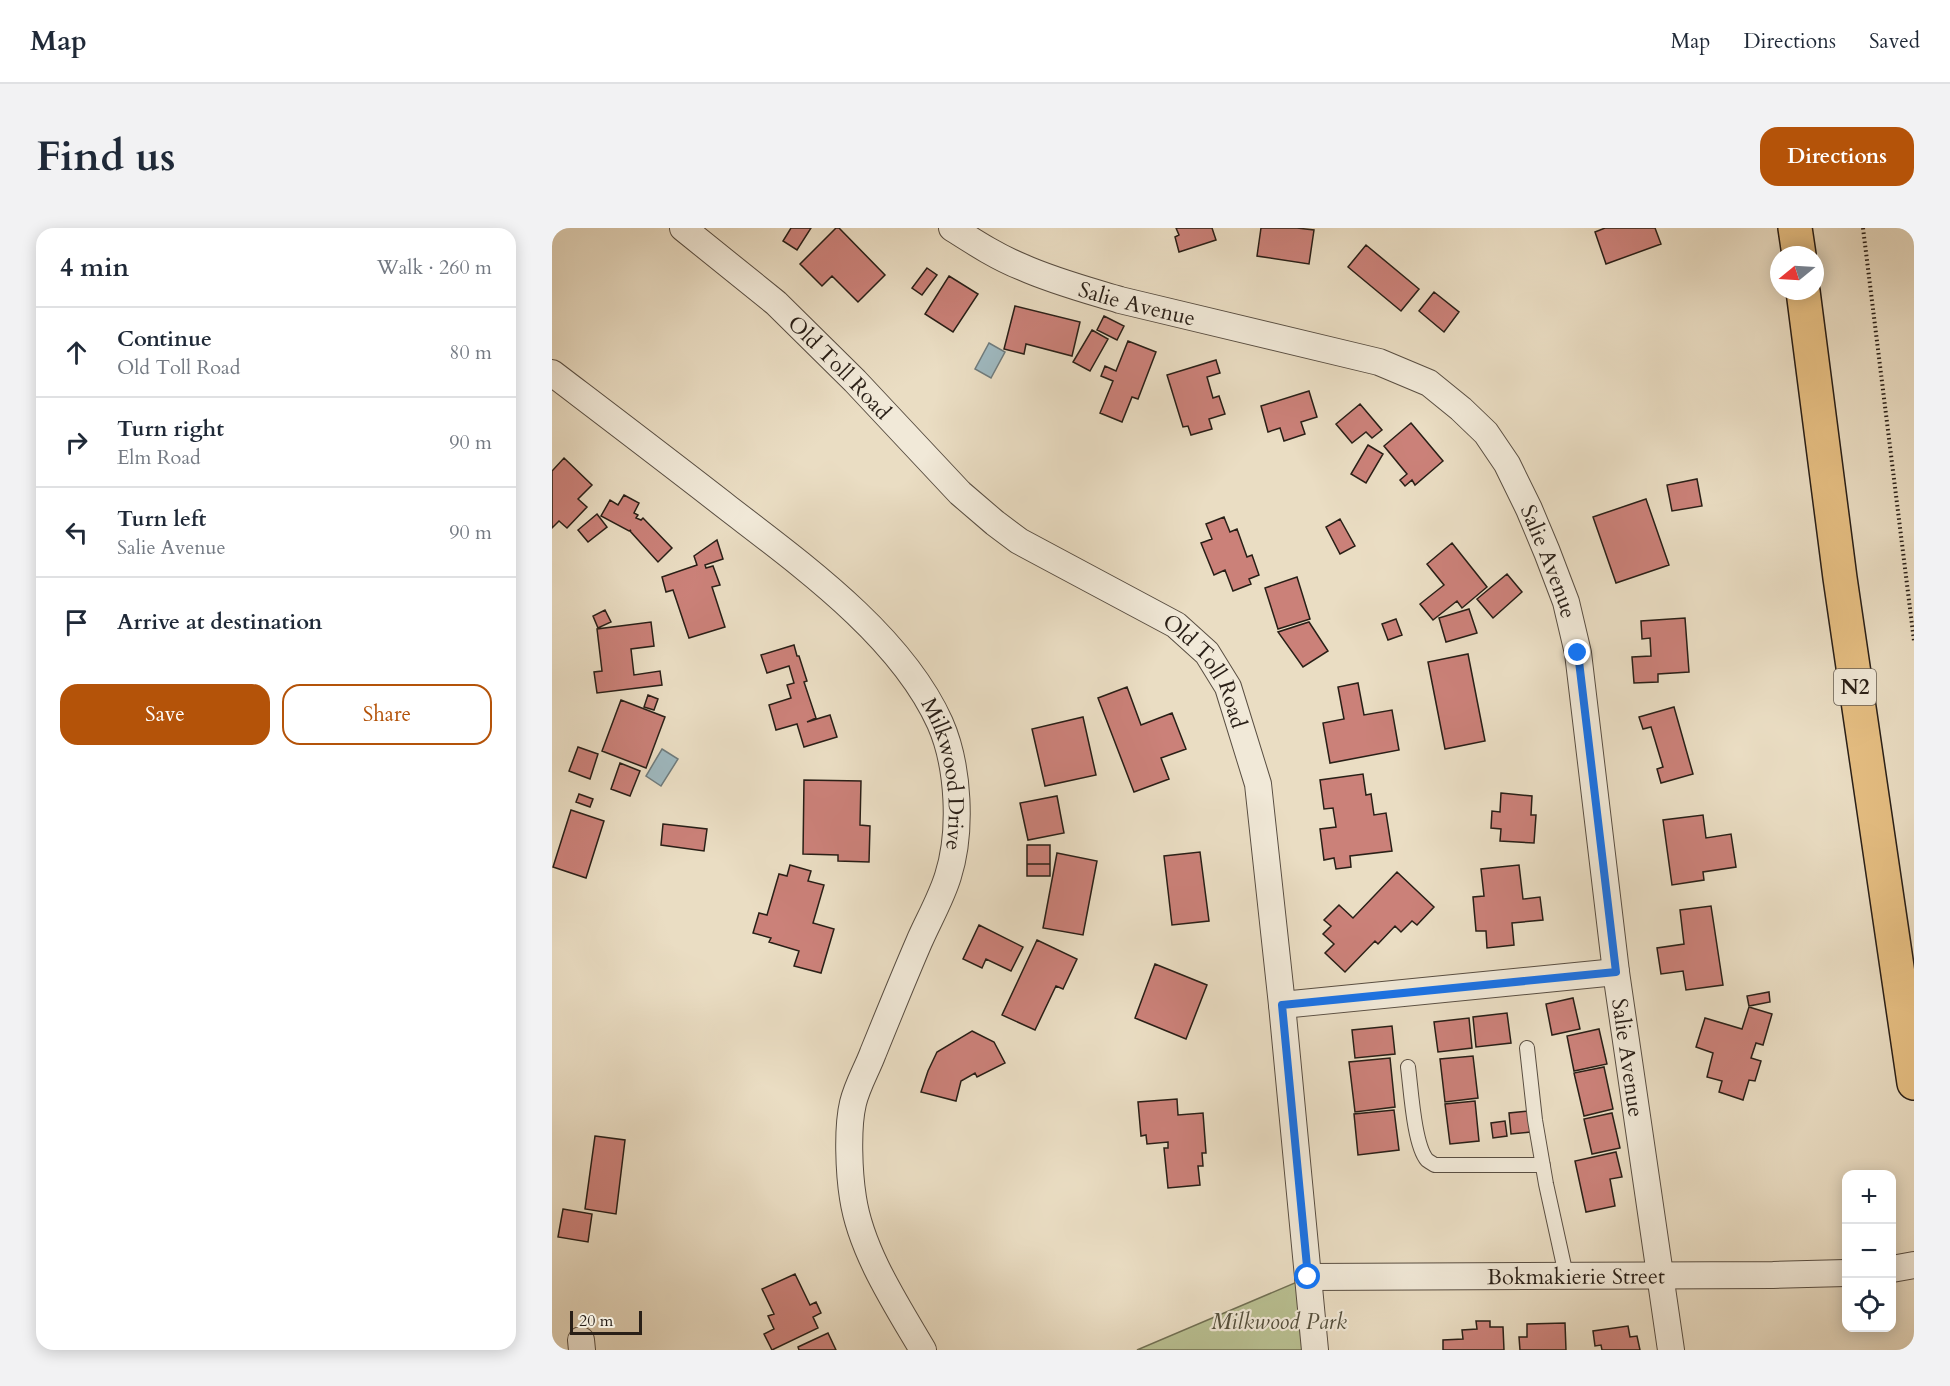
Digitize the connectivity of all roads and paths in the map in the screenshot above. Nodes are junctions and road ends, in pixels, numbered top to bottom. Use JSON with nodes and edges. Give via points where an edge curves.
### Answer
{"nodes":[{"id":1,"x":683,"y":228,"type":"edge"},
{"id":2,"x":952,"y":228,"type":"edge"},
{"id":3,"x":1796,"y":228,"type":"edge"},
{"id":4,"x":1863,"y":228,"type":"edge"},
{"id":5,"x":1798,"y":246,"type":"edge"},
{"id":6,"x":1804,"y":300,"type":"edge"},
{"id":7,"x":552,"y":373,"type":"edge"},
{"id":8,"x":1914,"y":641,"type":"edge"},
{"id":9,"x":1616,"y":972,"type":"junction"},
{"id":10,"x":1282,"y":1005,"type":"junction"},
{"id":11,"x":1527,"y":1048,"type":"dead end"},
{"id":12,"x":1408,"y":1067,"type":"dead end"},
{"id":13,"x":1914,"y":1083,"type":"edge"},
{"id":14,"x":1543,"y":1165,"type":"junction"},
{"id":15,"x":1914,"y":1264,"type":"edge"},
{"id":16,"x":1896,"y":1268,"type":"edge"},
{"id":17,"x":1842,"y":1273,"type":"edge"},
{"id":18,"x":1566,"y":1275,"type":"junction"},
{"id":19,"x":1660,"y":1275,"type":"junction"},
{"id":20,"x":1308,"y":1277,"type":"junction"},
{"id":21,"x":922,"y":1350,"type":"edge"},
{"id":22,"x":1315,"y":1350,"type":"edge"},
{"id":23,"x":1671,"y":1350,"type":"edge"}],
"edges":[{"from":1,"to":10,"type":"street","name":"Old Toll Road","via":[[776,303],[960,493],[994,523],[1019,542],[1176,625],[1207,653],[1228,687],[1258,784]]},
{"from":2,"to":9,"type":"street","name":"Salie Avenue","via":[[1022,267],[1078,287],[1379,362],[1429,383],[1486,434],[1507,464],[1529,509],[1566,602],[1576,643]]},
{"from":3,"to":5,"type":"highway"},
{"from":4,"to":8,"type":"path"},
{"from":6,"to":13,"type":"highway","number":"N2","via":[[1843,602]]},
{"from":7,"to":21,"type":"street","name":"Milkwood Drive","via":[[847,604],[890,648],[918,685],[940,724],[956,795],[955,837],[948,877],[853,1103],[849,1153],[853,1200],[866,1243]]},
{"from":9,"to":10,"type":"street"},
{"from":9,"to":19,"type":"street","name":"Salie Avenue"},
{"from":10,"to":20,"type":"street","name":"Old Toll Road"},
{"from":11,"to":14,"type":"lane"},
{"from":12,"to":14,"type":"lane","via":[[1417,1136],[1427,1160],[1435,1166]]},
{"from":14,"to":18,"type":"lane"},
{"from":15,"to":16,"type":"street"},
{"from":17,"to":19,"type":"street","name":"Bokmakierie Street"},
{"from":18,"to":19,"type":"street","name":"Bokmakierie Street"},
{"from":18,"to":20,"type":"street","name":"Bokmakierie Street"},
{"from":19,"to":23,"type":"street","name":"Salie Avenue"},
{"from":20,"to":22,"type":"street","name":"Old Toll Road"}]}
